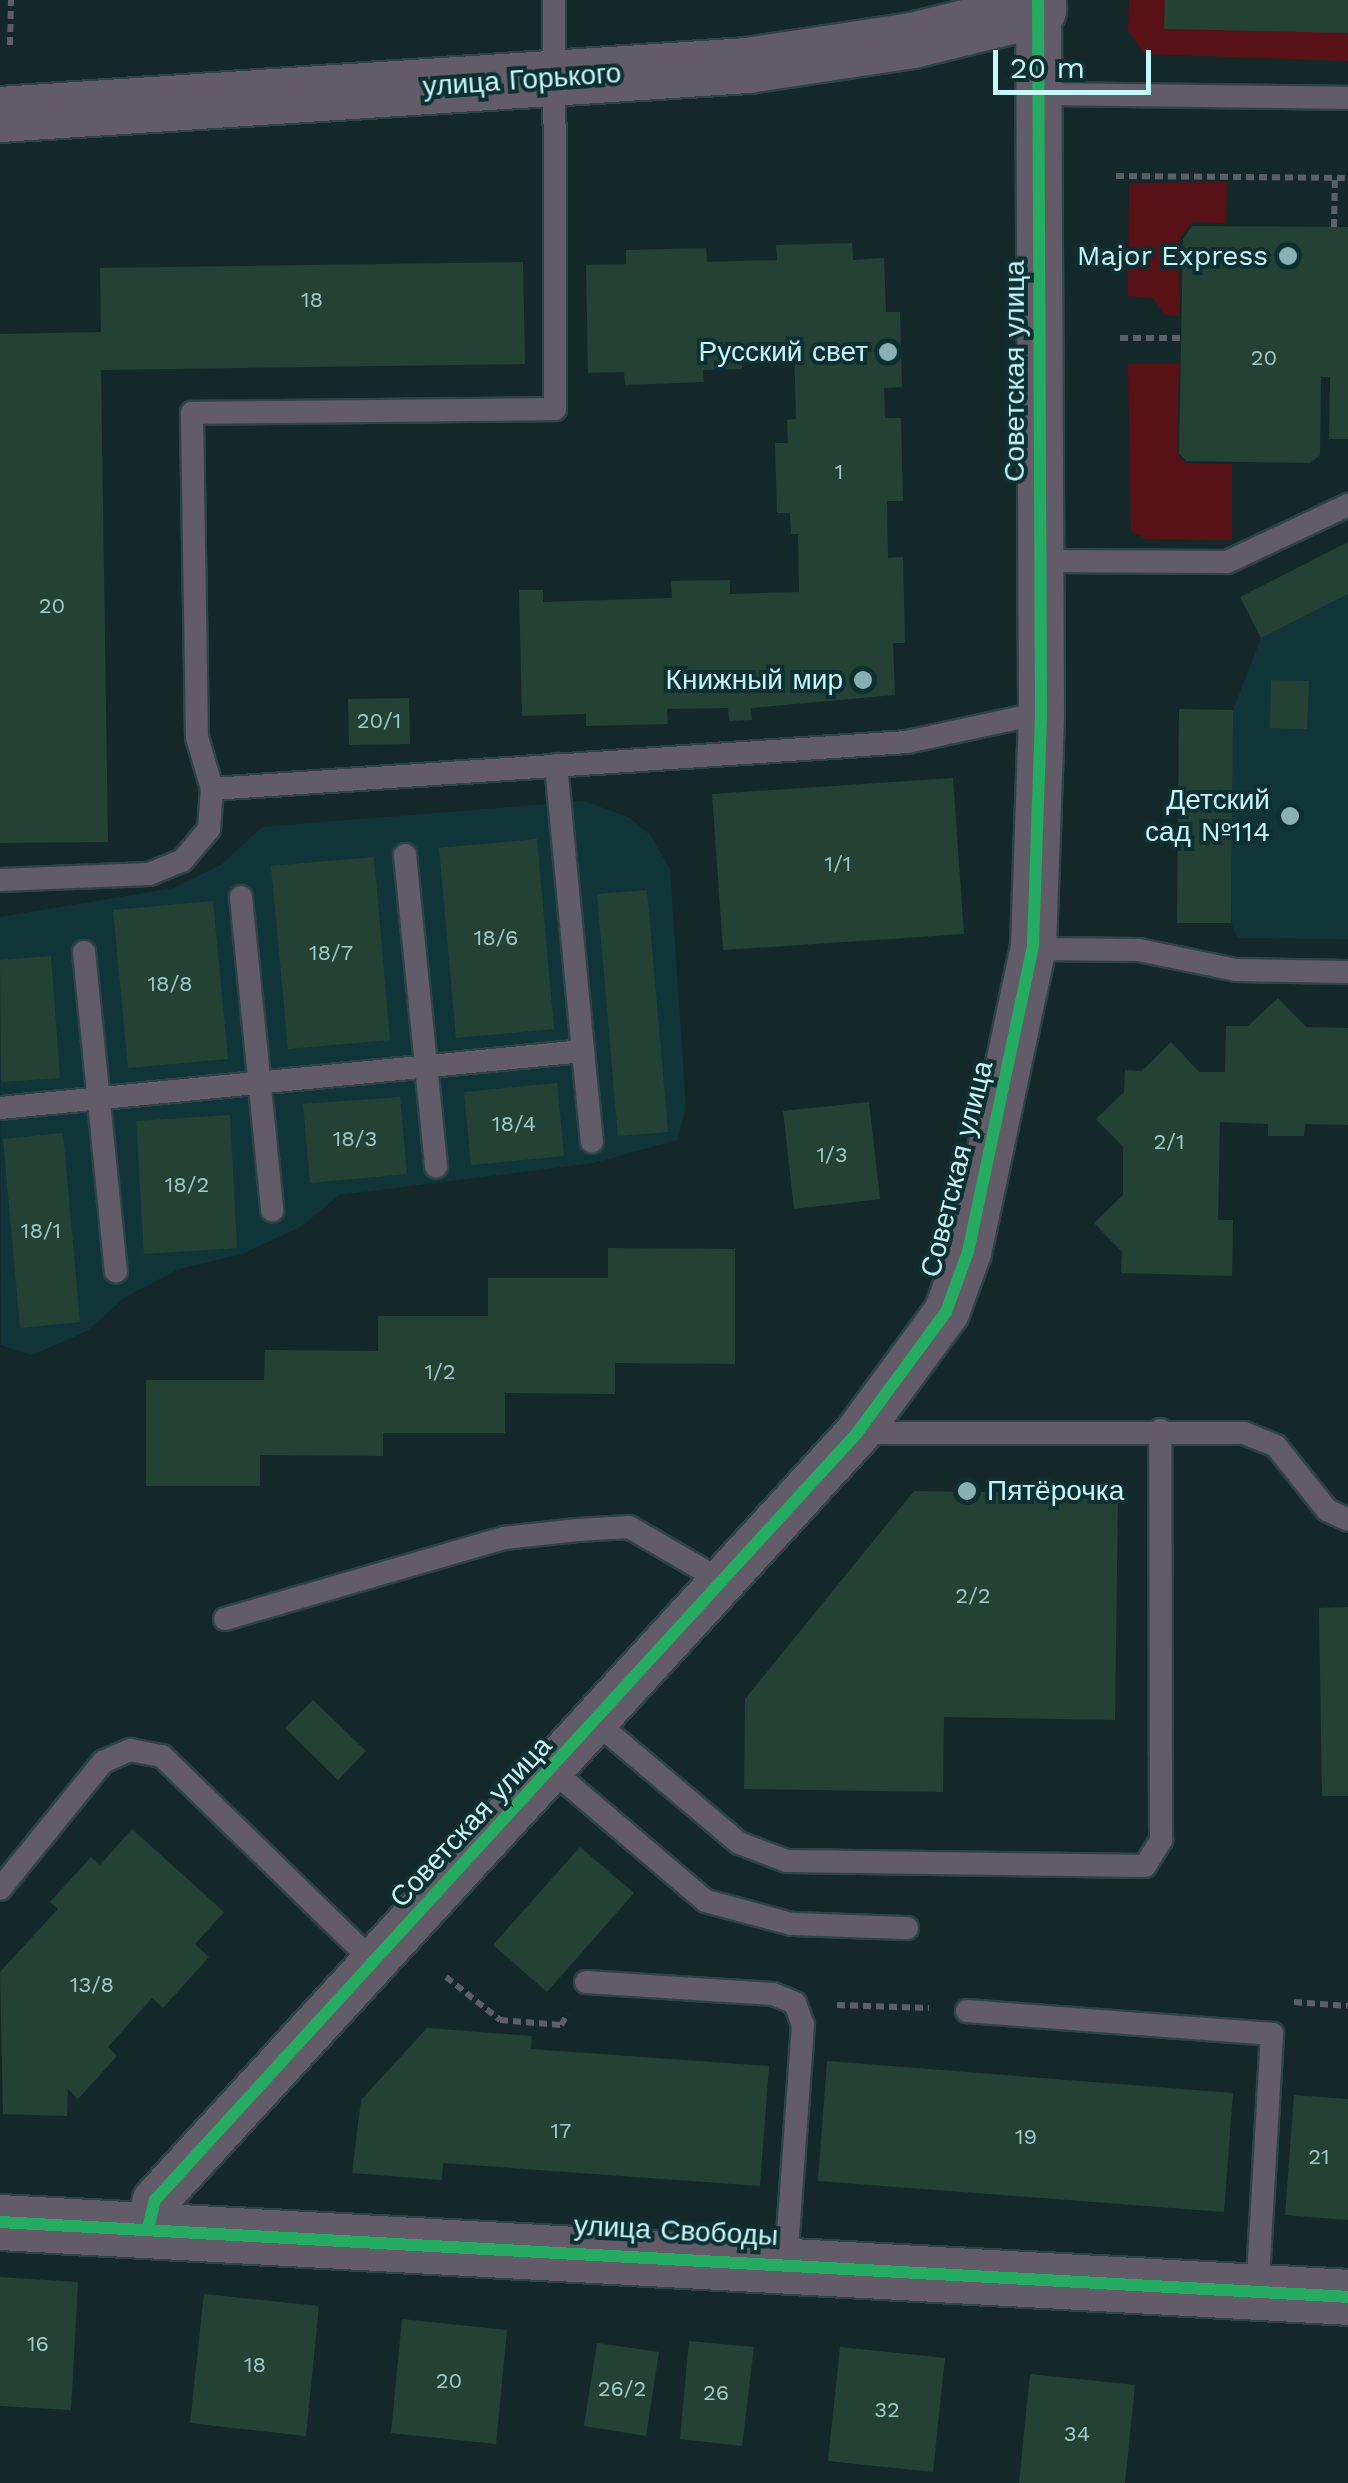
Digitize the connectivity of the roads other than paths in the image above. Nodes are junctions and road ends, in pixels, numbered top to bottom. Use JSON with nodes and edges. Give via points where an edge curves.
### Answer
{"nodes":[{"id":1,"x":554,"y":0,"type":"edge"},
{"id":2,"x":1038,"y":4,"type":"edge"},
{"id":3,"x":553,"y":78,"type":"junction"},
{"id":4,"x":1038,"y":94,"type":"junction"},
{"id":5,"x":1348,"y":98,"type":"edge"},
{"id":6,"x":0,"y":114,"type":"edge"},
{"id":7,"x":1348,"y":505,"type":"edge"},
{"id":8,"x":1041,"y":562,"type":"junction"},
{"id":9,"x":1041,"y":713,"type":"junction"},
{"id":10,"x":556,"y":764,"type":"junction"},
{"id":11,"x":212,"y":789,"type":"junction"},
{"id":12,"x":405,"y":855,"type":"dead end"},
{"id":13,"x":0,"y":880,"type":"edge"},
{"id":14,"x":240,"y":898,"type":"dead end"},
{"id":15,"x":1032,"y":949,"type":"junction"},
{"id":16,"x":84,"y":952,"type":"dead end"},
{"id":17,"x":1348,"y":972,"type":"edge"},
{"id":18,"x":583,"y":1051,"type":"junction"},
{"id":19,"x":426,"y":1066,"type":"junction"},
{"id":20,"x":259,"y":1083,"type":"junction"},
{"id":21,"x":98,"y":1099,"type":"junction"},
{"id":22,"x":0,"y":1108,"type":"edge"},
{"id":23,"x":592,"y":1142,"type":"dead end"},
{"id":24,"x":436,"y":1166,"type":"dead end"},
{"id":25,"x":272,"y":1210,"type":"dead end"},
{"id":26,"x":116,"y":1271,"type":"dead end"},
{"id":27,"x":1160,"y":1430,"type":"junction"},
{"id":28,"x":857,"y":1433,"type":"junction"},
{"id":29,"x":1348,"y":1520,"type":"edge"},
{"id":30,"x":724,"y":1582,"type":"junction"},
{"id":31,"x":224,"y":1619,"type":"dead end"},
{"id":32,"x":598,"y":1723,"type":"junction"},
{"id":33,"x":553,"y":1771,"type":"junction"},
{"id":34,"x":0,"y":1889,"type":"edge"},
{"id":35,"x":907,"y":1928,"type":"dead end"},
{"id":36,"x":375,"y":1963,"type":"junction"},
{"id":37,"x":586,"y":1982,"type":"road end"},
{"id":38,"x":967,"y":2011,"type":"dead end"},
{"id":39,"x":0,"y":2222,"type":"edge"},
{"id":40,"x":148,"y":2228,"type":"junction"},
{"id":41,"x":786,"y":2262,"type":"junction"},
{"id":42,"x":1257,"y":2292,"type":"junction"},
{"id":43,"x":1348,"y":2298,"type":"edge"}],
"edges":[{"from":1,"to":3,"type":"lane"},
{"from":2,"to":3,"type":"street","name":"улица Горького","via":[[912,40],[747,66]]},
{"from":2,"to":4,"type":"street","name":"Советская улица"},
{"from":3,"to":6,"type":"street","name":"улица Горького"},
{"from":3,"to":11,"type":"lane","via":[[555,409],[192,413],[197,737]]},
{"from":4,"to":5,"type":"lane"},
{"from":4,"to":8,"type":"street","name":"Советская улица"},
{"from":7,"to":8,"type":"lane","via":[[1227,562]]},
{"from":8,"to":9,"type":"street","name":"Советская улица"},
{"from":9,"to":10,"type":"lane","via":[[908,742]]},
{"from":9,"to":15,"type":"street","name":"Советская улица"},
{"from":10,"to":11,"type":"lane"},
{"from":10,"to":18,"type":"lane"},
{"from":11,"to":13,"type":"lane","via":[[208,829],[182,860],[149,874]]},
{"from":12,"to":19,"type":"lane"},
{"from":14,"to":20,"type":"lane"},
{"from":15,"to":17,"type":"lane","via":[[1138,950],[1236,970]]},
{"from":15,"to":28,"type":"street","name":"Советская улица","via":[[968,1252],[946,1312]]},
{"from":16,"to":21,"type":"lane"},
{"from":18,"to":19,"type":"lane"},
{"from":18,"to":23,"type":"lane"},
{"from":19,"to":20,"type":"lane"},
{"from":19,"to":24,"type":"lane"},
{"from":20,"to":21,"type":"lane"},
{"from":20,"to":25,"type":"lane"},
{"from":21,"to":22,"type":"lane"},
{"from":21,"to":26,"type":"lane"},
{"from":27,"to":28,"type":"lane"},
{"from":27,"to":29,"type":"lane","via":[[1244,1433],[1276,1446],[1327,1510]]},
{"from":27,"to":32,"type":"lane","via":[[1161,1840],[1145,1866],[788,1861],[739,1843]]},
{"from":28,"to":30,"type":"street","name":"Советская улица"},
{"from":30,"to":31,"type":"lane","via":[[629,1527],[578,1530],[504,1538]]},
{"from":30,"to":32,"type":"street","name":"Советская улица"},
{"from":32,"to":33,"type":"street","name":"Советская улица"},
{"from":33,"to":35,"type":"lane","via":[[706,1901],[792,1924]]},
{"from":33,"to":36,"type":"street","name":"Советская улица"},
{"from":34,"to":36,"type":"lane","via":[[103,1762],[130,1750],[162,1756]]},
{"from":36,"to":40,"type":"street","name":"Советская улица","via":[[155,2200]]},
{"from":37,"to":41,"type":"lane","via":[[773,1994],[796,2003],[803,2026]]},
{"from":38,"to":42,"type":"lane","via":[[1272,2034]]},
{"from":39,"to":40,"type":"street","name":"улица Свободы"},
{"from":40,"to":41,"type":"street","name":"улица Свободы"},
{"from":41,"to":42,"type":"street","name":"улица Свободы"},
{"from":42,"to":43,"type":"street","name":"улица Свободы"}]}
